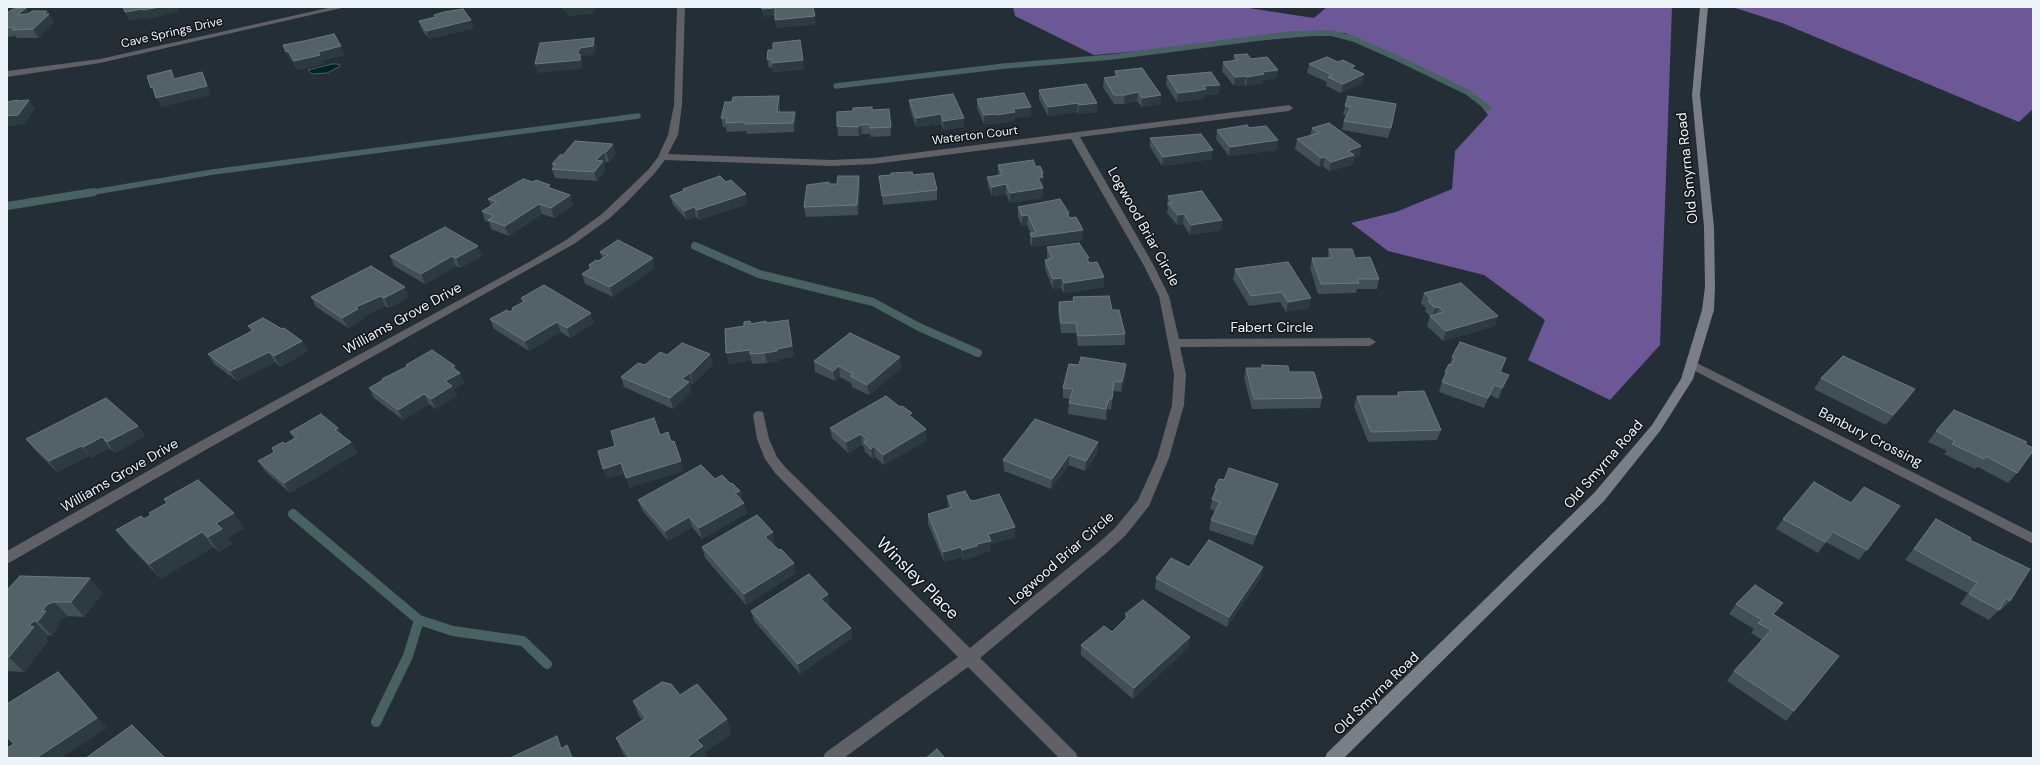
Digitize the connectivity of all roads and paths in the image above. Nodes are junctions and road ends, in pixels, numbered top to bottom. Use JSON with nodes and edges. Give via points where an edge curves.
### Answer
{"nodes":[{"id":1,"x":342,"y":7,"type":"edge"},
{"id":2,"x":681,"y":7,"type":"edge"},
{"id":3,"x":1704,"y":7,"type":"edge"},
{"id":4,"x":7,"y":74,"type":"edge"},
{"id":5,"x":1289,"y":108,"type":"dead end"},
{"id":6,"x":1074,"y":135,"type":"junction"},
{"id":7,"x":662,"y":157,"type":"junction"},
{"id":8,"x":1370,"y":342,"type":"dead end"},
{"id":9,"x":1175,"y":343,"type":"junction"},
{"id":10,"x":1693,"y":366,"type":"junction"},
{"id":11,"x":759,"y":415,"type":"dead end"},
{"id":12,"x":2033,"y":539,"type":"edge"},
{"id":13,"x":7,"y":558,"type":"edge"},
{"id":14,"x":970,"y":657,"type":"junction"},
{"id":15,"x":831,"y":758,"type":"edge"},
{"id":16,"x":1070,"y":758,"type":"edge"},
{"id":17,"x":1333,"y":758,"type":"edge"}],
"edges":[{"from":1,"to":4,"type":"street","name":"Cave Springs Drive","via":[[114,58]]},
{"from":2,"to":7,"type":"street","name":"Williams Grove Drive","via":[[678,116],[673,136]]},
{"from":3,"to":10,"type":"street","name":"Old Smyrna Road","via":[[1696,95],[1711,271],[1708,310]]},
{"from":5,"to":6,"type":"street","name":"Waterton Court"},
{"from":6,"to":7,"type":"street","name":"Waterton Court","via":[[861,162]]},
{"from":6,"to":9,"type":"street","name":"Logwood Briar Circle","via":[[1164,296]]},
{"from":7,"to":13,"type":"street","name":"Williams Grove Drive","via":[[625,199],[565,245],[204,445]]},
{"from":8,"to":9,"type":"street","name":"Fabert Circle"},
{"from":9,"to":14,"type":"street","name":"Logwood Briar Circle","via":[[1180,374],[1178,405],[1163,458],[1144,502],[1124,528],[1100,550]]},
{"from":10,"to":12,"type":"street","name":"Banbury Crossing"},
{"from":10,"to":17,"type":"street","name":"Old Smyrna Road","via":[[1656,428],[1599,497]]},
{"from":11,"to":14,"type":"street","name":"Winsley Place","via":[[763,439],[771,459],[780,470]]},
{"from":14,"to":15,"type":"street","name":"Logwood Briar Circle"},
{"from":14,"to":16,"type":"street","name":"Winsley Place"}]}
